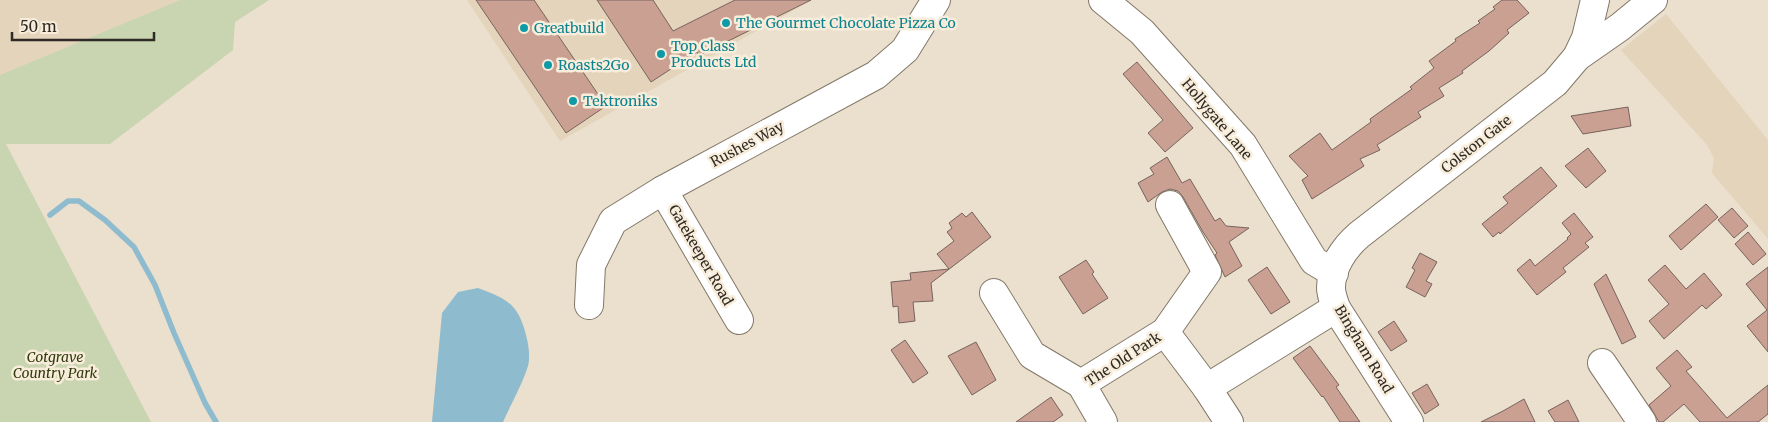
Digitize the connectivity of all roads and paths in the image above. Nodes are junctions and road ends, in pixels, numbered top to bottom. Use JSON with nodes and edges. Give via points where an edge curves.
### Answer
{"nodes":[{"id":1,"x":936,"y":0,"type":"edge"},
{"id":2,"x":1103,"y":0,"type":"edge"},
{"id":3,"x":1595,"y":0,"type":"edge"},
{"id":4,"x":1653,"y":0,"type":"edge"},
{"id":5,"x":1577,"y":57,"type":"junction"},
{"id":6,"x":663,"y":190,"type":"junction"},
{"id":7,"x":1170,"y":206,"type":"dead end"},
{"id":8,"x":1334,"y":273,"type":"junction"},
{"id":9,"x":994,"y":293,"type":"dead end"},
{"id":10,"x":589,"y":305,"type":"dead end"},
{"id":11,"x":1336,"y":308,"type":"junction"},
{"id":12,"x":739,"y":320,"type":"dead end"},
{"id":13,"x":1165,"y":332,"type":"junction"},
{"id":14,"x":1602,"y":363,"type":"dead end"},
{"id":15,"x":1081,"y":384,"type":"junction"},
{"id":16,"x":1207,"y":388,"type":"junction"},
{"id":17,"x":1103,"y":422,"type":"edge"},
{"id":18,"x":1229,"y":422,"type":"edge"},
{"id":19,"x":1409,"y":422,"type":"edge"},
{"id":20,"x":1642,"y":422,"type":"edge"}],
"edges":[{"from":1,"to":6,"type":"street","name":"Rushes Way","via":[[905,50],[876,75]]},
{"from":2,"to":8,"type":"street","name":"Hollygate Lane","via":[[1142,32],[1243,145],[1314,261]]},
{"from":3,"to":5,"type":"street","name":"Colston Gate","via":[[1586,38]]},
{"from":4,"to":5,"type":"street","via":[[1620,28]]},
{"from":5,"to":8,"type":"street","name":"Colston Gate","via":[[1555,83],[1358,234],[1338,259]]},
{"from":6,"to":10,"type":"street","name":"Rushes Way","via":[[613,221],[591,265]]},
{"from":6,"to":12,"type":"street","name":"Gatekeeper Road"},
{"from":7,"to":13,"type":"street","via":[[1207,272]]},
{"from":8,"to":11,"type":"street","name":"Bingham Road","via":[[1331,288]]},
{"from":9,"to":15,"type":"street","via":[[1032,355]]},
{"from":11,"to":16,"type":"street"},
{"from":11,"to":19,"type":"street","name":"Bingham Road"},
{"from":13,"to":15,"type":"street","name":"The Old Park"},
{"from":13,"to":16,"type":"street","name":"The Old Park"},
{"from":14,"to":20,"type":"street"},
{"from":15,"to":17,"type":"street","name":"The Old Park"},
{"from":16,"to":18,"type":"street","name":"The Old Park"}]}
